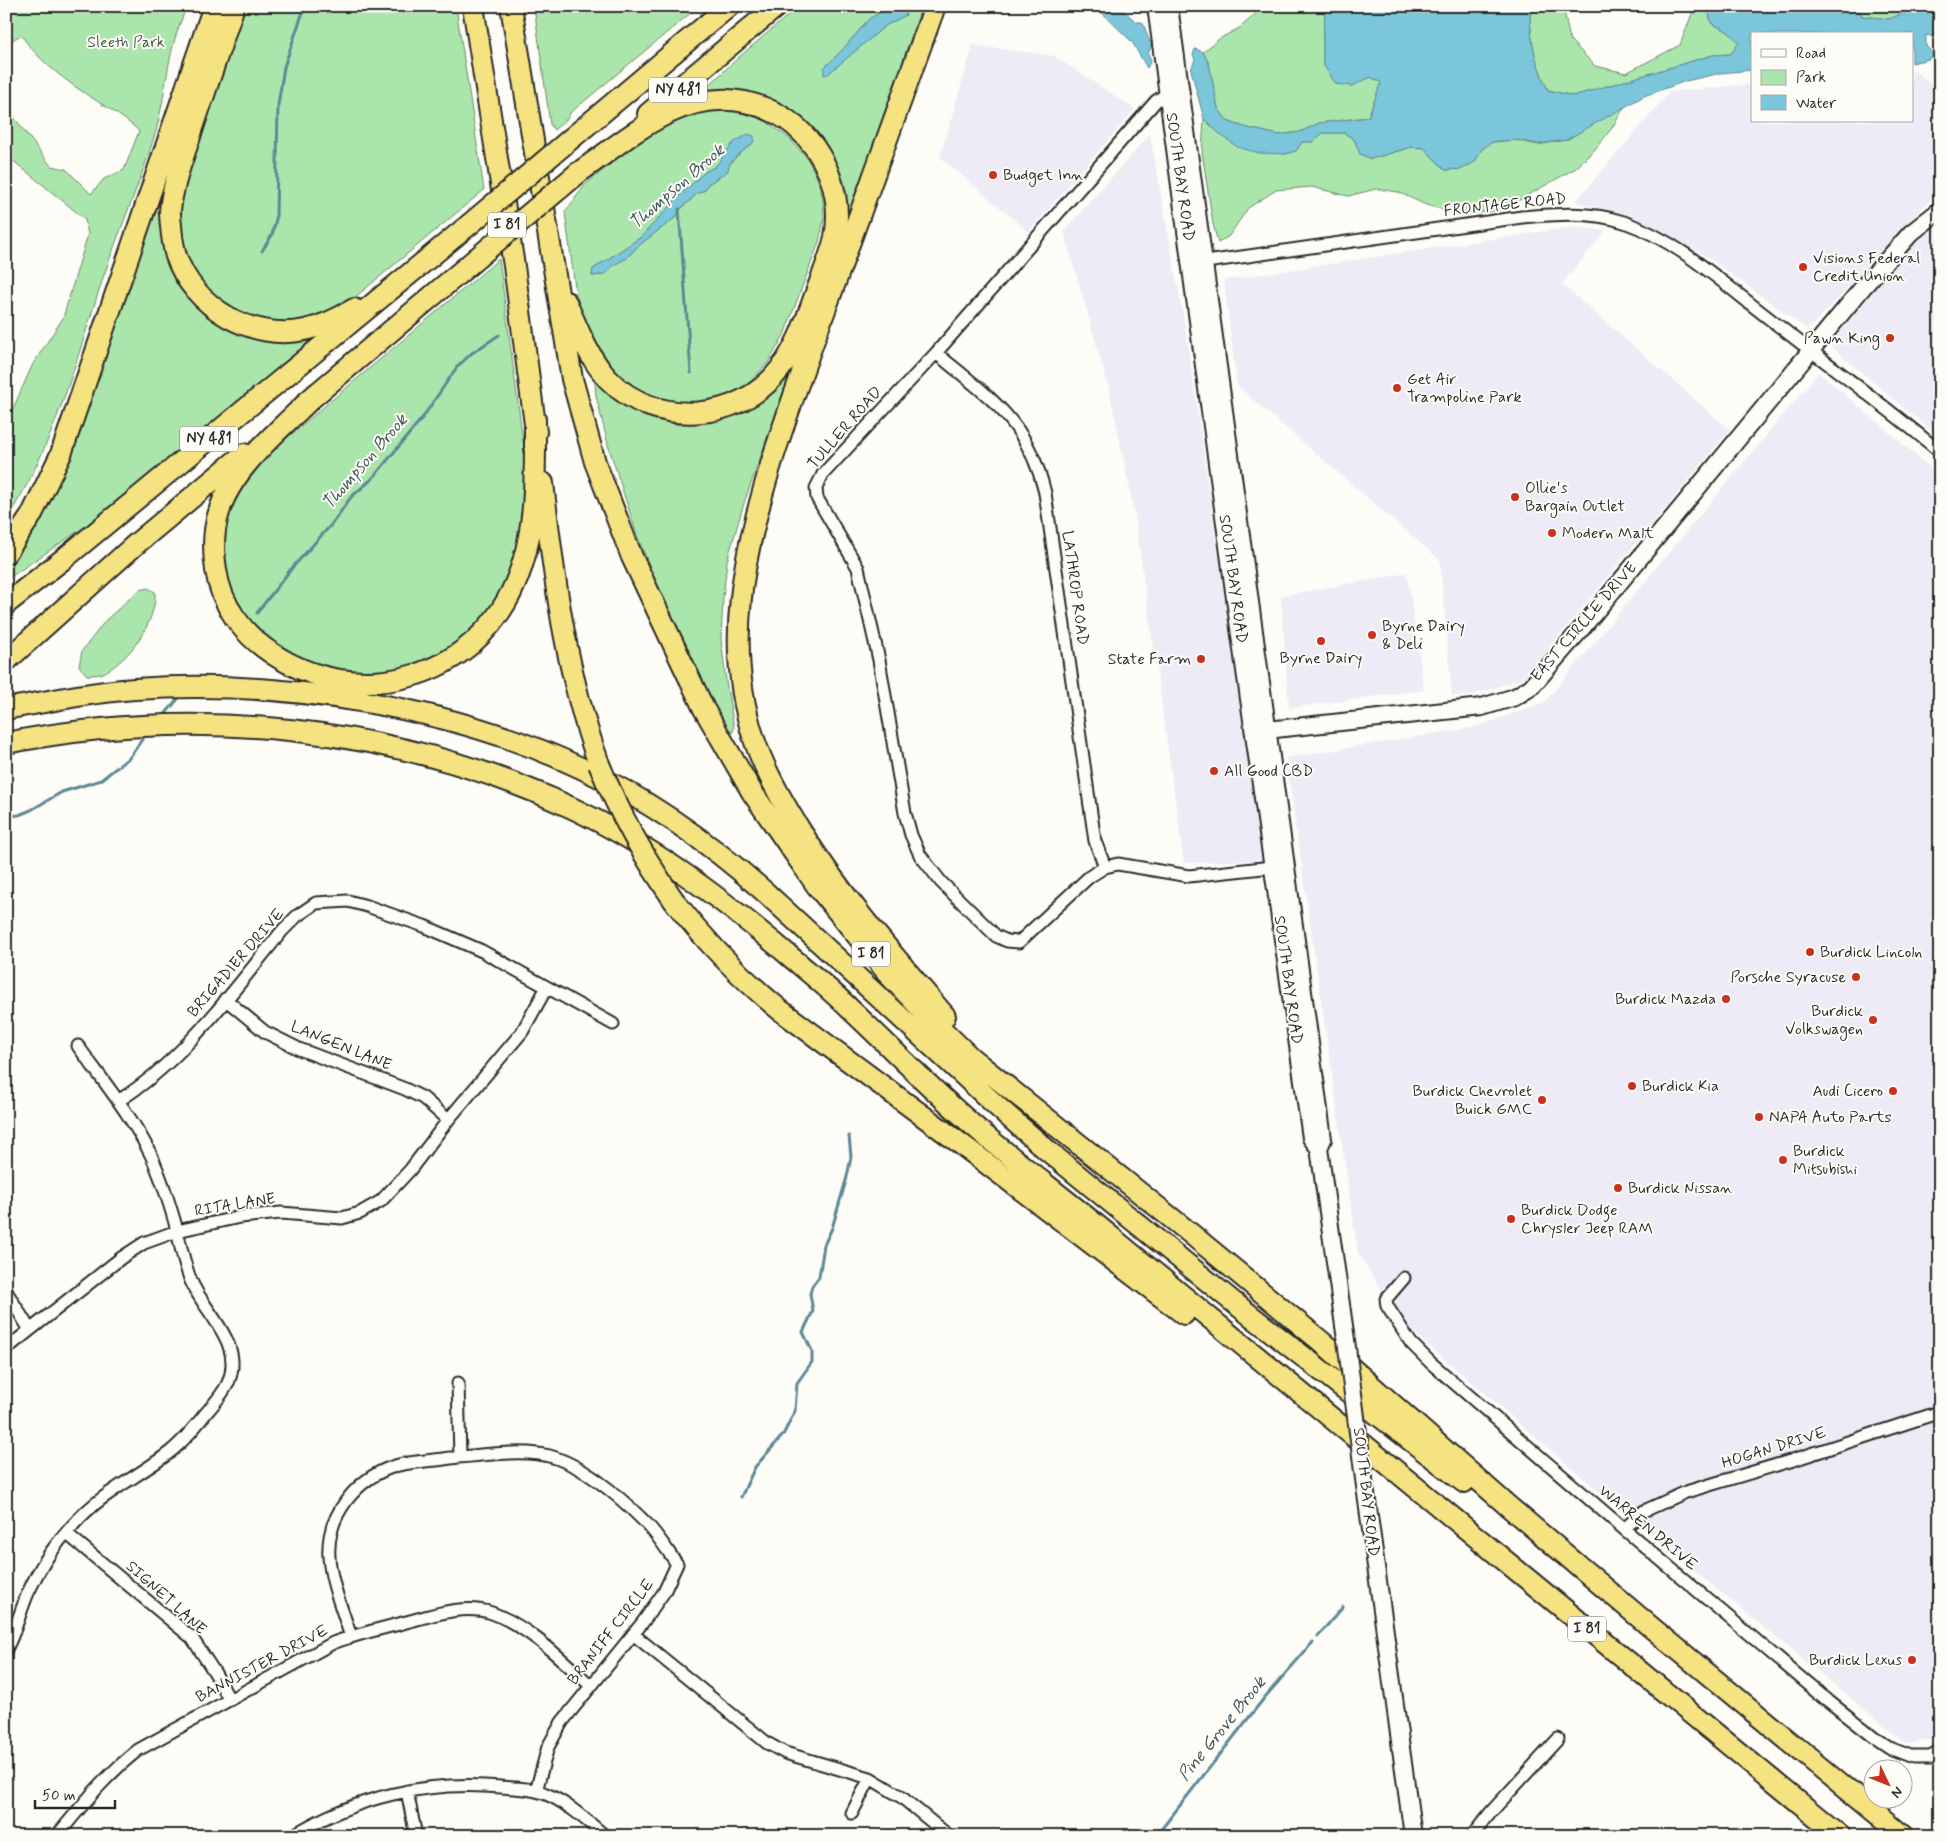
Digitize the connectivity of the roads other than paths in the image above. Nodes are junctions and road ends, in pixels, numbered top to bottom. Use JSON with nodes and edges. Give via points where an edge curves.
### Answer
{"nodes":[{"id":1,"x":214,"y":6,"type":"edge"},
{"id":2,"x":234,"y":6,"type":"edge"},
{"id":3,"x":471,"y":6,"type":"edge"},
{"id":4,"x":511,"y":6,"type":"edge"},
{"id":5,"x":729,"y":6,"type":"edge"},
{"id":6,"x":778,"y":6,"type":"edge"},
{"id":7,"x":935,"y":6,"type":"edge"},
{"id":8,"x":1156,"y":6,"type":"edge"},
{"id":9,"x":1169,"y":6,"type":"edge"},
{"id":10,"x":1174,"y":90,"type":"junction"},
{"id":11,"x":578,"y":173,"type":"junction"},
{"id":12,"x":1940,"y":210,"type":"edge"},
{"id":13,"x":551,"y":252,"type":"junction"},
{"id":14,"x":1198,"y":263,"type":"junction"},
{"id":15,"x":411,"y":274,"type":"junction"},
{"id":16,"x":1812,"y":350,"type":"junction"},
{"id":17,"x":936,"y":353,"type":"junction"},
{"id":18,"x":317,"y":393,"type":"junction"},
{"id":19,"x":535,"y":419,"type":"junction"},
{"id":20,"x":1940,"y":452,"type":"edge"},
{"id":21,"x":6,"y":553,"type":"edge"},
{"id":22,"x":6,"y":604,"type":"edge"},
{"id":23,"x":6,"y":661,"type":"edge"},
{"id":24,"x":6,"y":709,"type":"edge"},
{"id":25,"x":1261,"y":731,"type":"junction"},
{"id":26,"x":6,"y":743,"type":"edge"},
{"id":27,"x":1105,"y":867,"type":"junction"},
{"id":28,"x":1272,"y":867,"type":"junction"},
{"id":29,"x":547,"y":987,"type":"junction"},
{"id":30,"x":225,"y":999,"type":"junction"},
{"id":31,"x":613,"y":1024,"type":"dead end"},
{"id":32,"x":78,"y":1046,"type":"dead end"},
{"id":33,"x":999,"y":1081,"type":"junction"},
{"id":34,"x":118,"y":1101,"type":"junction"},
{"id":35,"x":448,"y":1120,"type":"junction"},
{"id":36,"x":1319,"y":1148,"type":"junction"},
{"id":37,"x":177,"y":1231,"type":"junction"},
{"id":38,"x":1404,"y":1278,"type":"dead end"},
{"id":39,"x":6,"y":1291,"type":"edge"},
{"id":40,"x":30,"y":1330,"type":"junction"},
{"id":41,"x":6,"y":1349,"type":"edge"},
{"id":42,"x":458,"y":1383,"type":"dead end"},
{"id":43,"x":1940,"y":1412,"type":"edge"},
{"id":44,"x":1334,"y":1422,"type":"junction"},
{"id":45,"x":460,"y":1457,"type":"junction"},
{"id":46,"x":1624,"y":1529,"type":"junction"},
{"id":47,"x":66,"y":1533,"type":"junction"},
{"id":48,"x":1652,"y":1628,"type":"junction"},
{"id":49,"x":633,"y":1634,"type":"junction"},
{"id":50,"x":351,"y":1637,"type":"junction"},
{"id":51,"x":6,"y":1649,"type":"edge"},
{"id":52,"x":590,"y":1685,"type":"junction"},
{"id":53,"x":229,"y":1699,"type":"junction"},
{"id":54,"x":1558,"y":1739,"type":"dead end"},
{"id":55,"x":1940,"y":1752,"type":"edge"},
{"id":56,"x":870,"y":1778,"type":"junction"},
{"id":57,"x":407,"y":1791,"type":"junction"},
{"id":58,"x":536,"y":1791,"type":"junction"},
{"id":59,"x":852,"y":1813,"type":"dead end"},
{"id":60,"x":57,"y":1836,"type":"edge"},
{"id":61,"x":292,"y":1836,"type":"edge"},
{"id":62,"x":416,"y":1836,"type":"edge"},
{"id":63,"x":605,"y":1836,"type":"edge"},
{"id":64,"x":949,"y":1836,"type":"edge"},
{"id":65,"x":1413,"y":1836,"type":"edge"},
{"id":66,"x":1472,"y":1836,"type":"edge"},
{"id":67,"x":1840,"y":1836,"type":"edge"},
{"id":68,"x":1904,"y":1836,"type":"edge"}],
"edges":[{"from":1,"to":21,"type":"highway","via":[[61,454],[32,516]]},
{"from":2,"to":15,"type":"highway","via":[[173,192],[170,212],[172,236],[184,273],[205,300],[231,318],[246,326],[281,332],[324,325]]},
{"from":3,"to":19,"type":"highway","number":"I 81","via":[[514,266]]},
{"from":4,"to":13,"type":"highway","number":"I 81"},
{"from":5,"to":15,"type":"highway","number":"NY 481","bridge":true},
{"from":6,"to":11,"type":"highway","number":"NY 481"},
{"from":7,"to":33,"type":"highway","via":[[796,389],[770,470],[747,551],[739,616],[739,650],[746,712],[754,739],[790,814],[871,928]]},
{"from":8,"to":10,"type":"street","name":"SOUTH BAY ROAD"},
{"from":9,"to":10,"type":"street","name":"SOUTH BAY ROAD"},
{"from":10,"to":14,"type":"street","name":"SOUTH BAY ROAD"},
{"from":10,"to":17,"type":"street","name":"TULLER ROAD","via":[[1156,101]]},
{"from":11,"to":13,"type":"highway","via":[[657,119],[692,102],[723,99],[752,103],[789,121],[809,140],[825,163],[834,189],[835,238],[801,333],[780,370],[761,389],[738,404],[688,414],[660,410],[643,403],[627,395],[608,378],[585,345],[565,298]]},
{"from":11,"to":18,"type":"highway","number":"NY 481","bridge":true},
{"from":12,"to":16,"type":"street","name":"EAST CIRCLE DRIVE","via":[[1911,233]]},
{"from":13,"to":33,"type":"highway","number":"I 81","via":[[572,380],[594,462],[632,557],[709,718],[773,824],[841,917],[925,1013]]},
{"from":14,"to":16,"type":"street","name":"FRONTAGE ROAD","via":[[1522,217],[1582,214],[1622,221],[1648,232],[1675,248]]},
{"from":14,"to":25,"type":"street","name":"SOUTH BAY ROAD","via":[[1238,621]]},
{"from":15,"to":22,"type":"highway","number":"NY 481"},
{"from":16,"to":20,"type":"street","name":"FRONTAGE ROAD"},
{"from":16,"to":25,"type":"street","name":"EAST CIRCLE DRIVE","via":[[1530,687],[1515,697],[1482,707]]},
{"from":17,"to":27,"type":"street","name":"LATHROP ROAD","via":[[999,406],[1015,424],[1040,470],[1095,841]]},
{"from":17,"to":27,"type":"street","name":"TULLER ROAD","via":[[823,474],[816,488],[817,498],[858,568],[879,660],[911,835],[920,854],[942,882],[996,936],[1004,940],[1019,942],[1024,939],[1089,877]]},
{"from":18,"to":19,"type":"highway","via":[[234,480],[216,521],[215,563],[225,601],[249,635],[268,652],[293,666],[341,681],[390,681],[433,668],[464,650],[498,614],[515,585],[527,545],[534,485]]},
{"from":18,"to":23,"type":"highway","number":"NY 481","via":[[136,544]]},
{"from":19,"to":44,"type":"highway","number":"I 81","bridge":true,"via":[[551,554],[566,649],[580,706],[613,797],[640,850],[675,902],[729,965],[780,1010],[1196,1323]]},
{"from":24,"to":48,"type":"highway","via":[[92,694],[162,688],[292,692],[398,709],[476,729],[528,746],[611,783],[673,820],[720,854],[1048,1151],[1303,1357]]},
{"from":25,"to":28,"type":"street","name":"SOUTH BAY ROAD"},
{"from":25,"to":36,"type":"street","name":"SOUTH BAY ROAD","via":[[1323,1139]]},
{"from":26,"to":44,"type":"highway","via":[[112,728],[190,724],[309,732],[437,758],[571,808],[653,854],[710,892],[778,946],[847,1005],[985,1136]]},
{"from":27,"to":28,"type":"street","via":[[1118,864],[1189,876]]},
{"from":28,"to":36,"type":"street","name":"SOUTH BAY ROAD","via":[[1311,1138]]},
{"from":29,"to":30,"type":"street","name":"BRIGADIER DRIVE","via":[[482,951],[424,926],[348,901],[329,901],[316,903],[297,916]]},
{"from":29,"to":31,"type":"street","name":"BRIGADIER DRIVE"},
{"from":29,"to":35,"type":"street","name":"RITA LANE","via":[[522,1032]]},
{"from":30,"to":34,"type":"street","name":"BRIGADIER DRIVE","via":[[168,1064]]},
{"from":30,"to":35,"type":"street","name":"LANGEN LANE","via":[[265,1032],[299,1049],[405,1089],[423,1098]]},
{"from":32,"to":34,"type":"street"},
{"from":33,"to":48,"type":"highway","number":"I 81","via":[[1323,1343]]},
{"from":34,"to":37,"type":"street","via":[[151,1156]]},
{"from":35,"to":37,"type":"street","name":"RITA LANE","via":[[410,1170],[381,1201],[360,1213],[342,1218],[281,1213],[240,1217]]},
{"from":36,"to":65,"type":"street","name":"SOUTH BAY ROAD","bridge":true},
{"from":37,"to":40,"type":"street","name":"RITA LANE","via":[[144,1243],[121,1258]]},
{"from":37,"to":47,"type":"street","via":[[184,1265],[194,1287],[228,1340],[232,1360],[228,1383],[189,1434],[170,1451],[96,1501]]},
{"from":38,"to":46,"type":"street","name":"WARREN DRIVE","via":[[1386,1299],[1386,1306],[1412,1343],[1431,1363]]},
{"from":39,"to":40,"type":"street"},
{"from":40,"to":41,"type":"street","name":"RITA LANE"},
{"from":42,"to":45,"type":"street"},
{"from":43,"to":46,"type":"street","name":"HOGAN DRIVE","via":[[1790,1462],[1686,1492],[1644,1511]]},
{"from":44,"to":67,"type":"highway","number":"I 81"},
{"from":45,"to":49,"type":"street","name":"BRANIFF CIRCLE","via":[[522,1453],[556,1458],[593,1477],[646,1522],[677,1564],[664,1592]]},
{"from":45,"to":50,"type":"street","name":"BRANIFF CIRCLE","via":[[396,1466],[370,1477],[342,1508],[331,1532],[329,1554]]},
{"from":46,"to":55,"type":"street","name":"WARREN DRIVE","via":[[1874,1737],[1913,1757],[1930,1757]]},
{"from":47,"to":51,"type":"street","via":[[39,1570]]},
{"from":47,"to":53,"type":"street","name":"SIGNET LANE","via":[[192,1638]]},
{"from":48,"to":68,"type":"highway","number":"I 81"},
{"from":49,"to":52,"type":"street","name":"BRANIFF CIRCLE"},
{"from":49,"to":56,"type":"street","via":[[767,1744],[808,1761]]},
{"from":50,"to":52,"type":"street","name":"BANNISTER DRIVE","via":[[449,1612],[482,1610],[514,1624]]},
{"from":50,"to":53,"type":"street","name":"BANNISTER DRIVE","via":[[333,1643]]},
{"from":52,"to":58,"type":"street","name":"BRANIFF CIRCLE","via":[[548,1747]]},
{"from":53,"to":60,"type":"street","name":"BANNISTER DRIVE","via":[[138,1750],[115,1768]]},
{"from":54,"to":66,"type":"street"},
{"from":56,"to":59,"type":"street"},
{"from":56,"to":64,"type":"street","via":[[900,1796]]},
{"from":57,"to":58,"type":"street","via":[[484,1785]]},
{"from":57,"to":61,"type":"street","via":[[359,1802]]},
{"from":57,"to":62,"type":"street"},
{"from":58,"to":63,"type":"street","via":[[568,1806]]}]}
